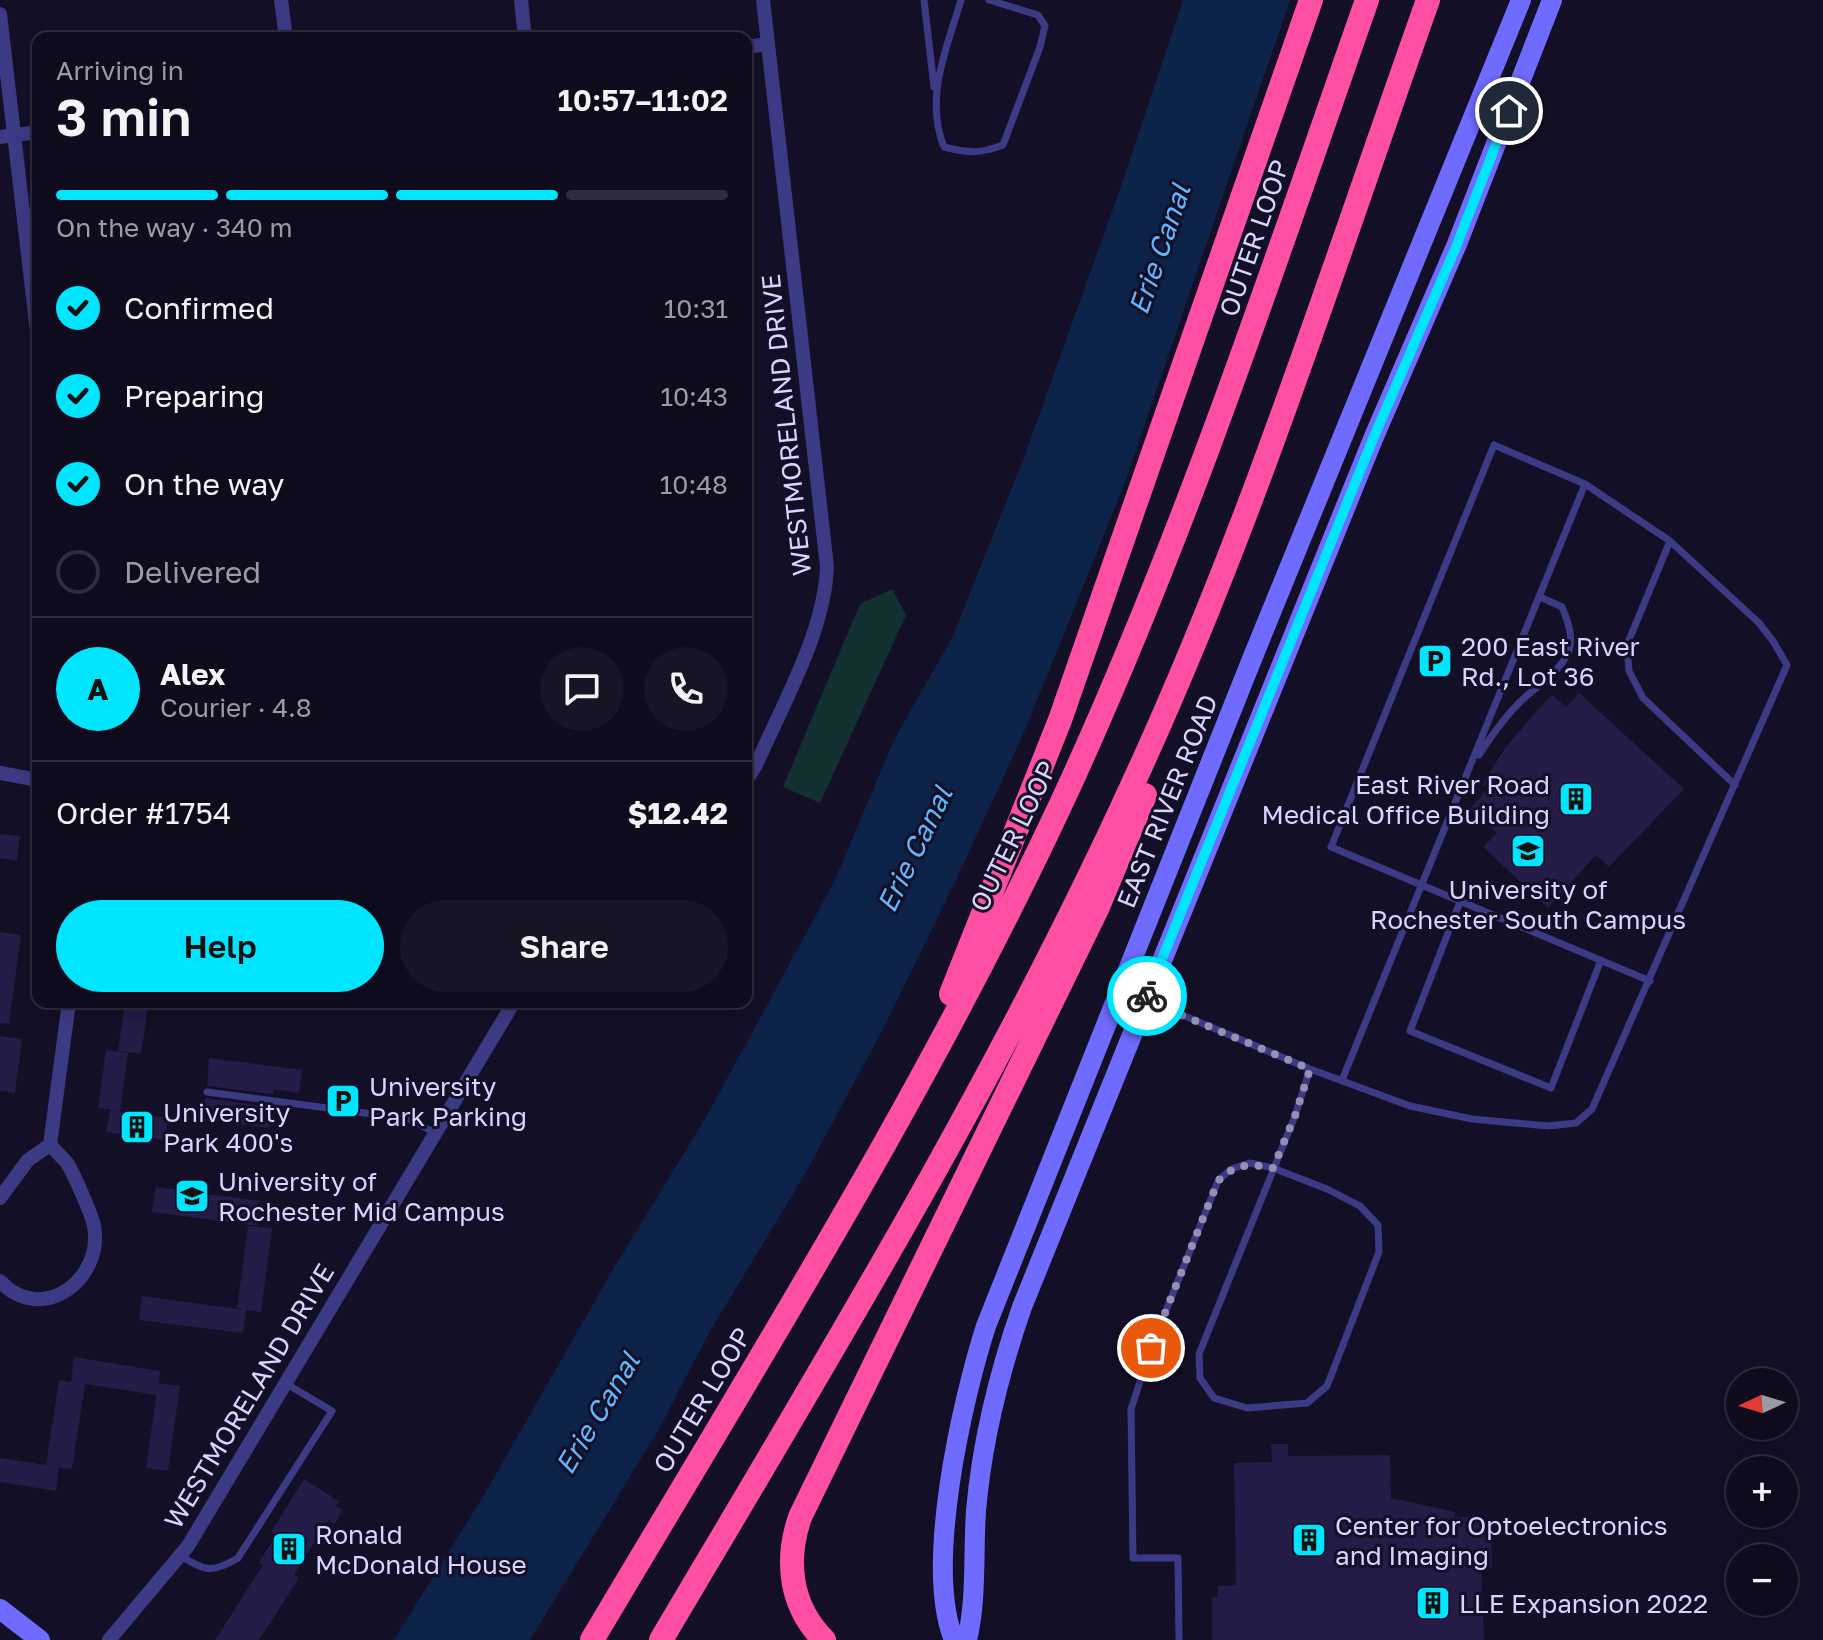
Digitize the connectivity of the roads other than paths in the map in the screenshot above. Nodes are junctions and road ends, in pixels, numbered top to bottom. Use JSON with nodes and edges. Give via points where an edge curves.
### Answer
{"nodes":[{"id":1,"x":281,"y":0,"type":"edge"},
{"id":2,"x":521,"y":0,"type":"edge"},
{"id":3,"x":763,"y":0,"type":"edge"},
{"id":4,"x":924,"y":0,"type":"edge"},
{"id":5,"x":961,"y":0,"type":"edge"},
{"id":6,"x":989,"y":0,"type":"edge"},
{"id":7,"x":1311,"y":0,"type":"edge"},
{"id":8,"x":1358,"y":0,"type":"edge"},
{"id":9,"x":1367,"y":0,"type":"edge"},
{"id":10,"x":1428,"y":0,"type":"edge"},
{"id":11,"x":1521,"y":0,"type":"edge"},
{"id":12,"x":1552,"y":0,"type":"edge"},
{"id":13,"x":1565,"y":0,"type":"edge"},
{"id":14,"x":0,"y":14,"type":"edge"},
{"id":15,"x":285,"y":32,"type":"edge"},
{"id":16,"x":524,"y":32,"type":"edge"},
{"id":17,"x":768,"y":44,"type":"junction"},
{"id":18,"x":752,"y":46,"type":"edge"},
{"id":19,"x":1529,"y":58,"type":"junction"},
{"id":20,"x":935,"y":89,"type":"junction"},
{"id":21,"x":32,"y":133,"type":"edge"},
{"id":22,"x":7,"y":136,"type":"edge"},
{"id":23,"x":1319,"y":136,"type":"junction"},
{"id":24,"x":32,"y":301,"type":"edge"},
{"id":25,"x":1585,"y":484,"type":"junction"},
{"id":26,"x":1670,"y":541,"type":"junction"},
{"id":27,"x":1218,"y":586,"type":"junction"},
{"id":28,"x":1540,"y":597,"type":"junction"},
{"id":29,"x":1469,"y":770,"type":"junction"},
{"id":30,"x":752,"y":771,"type":"edge"},
{"id":31,"x":0,"y":773,"type":"edge"},
{"id":32,"x":32,"y":779,"type":"edge"},
{"id":33,"x":1735,"y":785,"type":"junction"},
{"id":34,"x":1422,"y":885,"type":"junction"},
{"id":35,"x":1460,"y":902,"type":"junction"},
{"id":36,"x":1601,"y":960,"type":"junction"},
{"id":37,"x":1650,"y":981,"type":"junction"},
{"id":38,"x":1120,"y":989,"type":"junction"},
{"id":39,"x":1146,"y":1000,"type":"junction"},
{"id":40,"x":68,"y":1008,"type":"edge"},
{"id":41,"x":510,"y":1008,"type":"edge"},
{"id":42,"x":1310,"y":1069,"type":"junction"},
{"id":43,"x":1342,"y":1080,"type":"junction"},
{"id":44,"x":207,"y":1092,"type":"dead end"},
{"id":45,"x":902,"y":1115,"type":"junction"},
{"id":46,"x":436,"y":1134,"type":"junction"},
{"id":47,"x":50,"y":1145,"type":"junction"},
{"id":48,"x":1273,"y":1168,"type":"junction"},
{"id":49,"x":0,"y":1198,"type":"edge"},
{"id":50,"x":0,"y":1281,"type":"edge"},
{"id":51,"x":285,"y":1383,"type":"junction"},
{"id":52,"x":180,"y":1555,"type":"junction"},
{"id":53,"x":0,"y":1609,"type":"edge"},
{"id":54,"x":40,"y":1640,"type":"edge"},
{"id":55,"x":109,"y":1640,"type":"edge"},
{"id":56,"x":592,"y":1640,"type":"edge"},
{"id":57,"x":661,"y":1640,"type":"edge"},
{"id":58,"x":824,"y":1640,"type":"edge"},
{"id":59,"x":954,"y":1640,"type":"edge"},
{"id":60,"x":967,"y":1640,"type":"edge"},
{"id":61,"x":1179,"y":1640,"type":"edge"}],
"edges":[{"from":1,"to":15,"type":"street"},
{"from":2,"to":16,"type":"street"},
{"from":3,"to":17,"type":"street","name":"WESTMORELAND DRIVE"},
{"from":4,"to":20,"type":"lane"},
{"from":5,"to":20,"type":"lane"},
{"from":6,"to":20,"type":"lane","via":[[1038,15],[1045,26],[1003,145],[984,152],[944,147],[937,130]]},
{"from":7,"to":45,"type":"highway","via":[[1060,720]]},
{"from":8,"to":23,"type":"highway"},
{"from":9,"to":23,"type":"highway","name":"OUTER LOOP"},
{"from":10,"to":27,"type":"highway"},
{"from":11,"to":38,"type":"street","name":"EAST RIVER ROAD"},
{"from":12,"to":19,"type":"street","name":"EAST RIVER ROAD"},
{"from":13,"to":19,"type":"street"},
{"from":14,"to":22,"type":"street"},
{"from":17,"to":18,"type":"street"},
{"from":17,"to":30,"type":"street","name":"WESTMORELAND DRIVE","via":[[827,567],[817,625]]},
{"from":19,"to":39,"type":"street","name":"EAST RIVER ROAD"},
{"from":21,"to":22,"type":"street"},
{"from":22,"to":24,"type":"street"},
{"from":23,"to":45,"type":"highway","name":"OUTER LOOP","via":[[1217,429],[1128,652],[1019,891]]},
{"from":25,"to":26,"type":"lane"},
{"from":25,"to":28,"type":"lane"},
{"from":25,"to":34,"type":"lane","via":[[1494,445],[1331,847]]},
{"from":26,"to":33,"type":"lane","via":[[1627,645],[1629,671],[1643,698]]},
{"from":26,"to":33,"type":"lane","via":[[1759,623],[1787,665]]},
{"from":27,"to":57,"type":"highway","via":[[1113,829],[1000,1056]]},
{"from":27,"to":58,"type":"highway","via":[[1170,728],[1106,889],[800,1517],[791,1551],[793,1585]]},
{"from":28,"to":29,"type":"lane"},
{"from":28,"to":29,"type":"lane","via":[[1562,607],[1570,627],[1568,653],[1500,725]]},
{"from":29,"to":34,"type":"lane"},
{"from":31,"to":32,"type":"street"},
{"from":33,"to":37,"type":"lane"},
{"from":34,"to":35,"type":"lane"},
{"from":34,"to":43,"type":"lane"},
{"from":35,"to":36,"type":"lane"},
{"from":35,"to":36,"type":"lane","via":[[1410,1031],[1551,1088]]},
{"from":36,"to":37,"type":"lane"},
{"from":37,"to":43,"type":"lane","via":[[1592,1109],[1576,1123],[1548,1126],[1472,1119],[1410,1106]]},
{"from":38,"to":39,"type":"lane"},
{"from":38,"to":59,"type":"street","name":"EAST RIVER ROAD","via":[[1005,1272],[976,1358],[960,1425],[946,1527],[944,1597]]},
{"from":39,"to":42,"type":"lane"},
{"from":39,"to":60,"type":"street","name":"EAST RIVER ROAD","via":[[1034,1276],[1001,1373],[980,1475]]},
{"from":40,"to":47,"type":"street"},
{"from":41,"to":46,"type":"street","name":"WESTMORELAND DRIVE"},
{"from":42,"to":43,"type":"lane"},
{"from":42,"to":48,"type":"lane"},
{"from":44,"to":46,"type":"lane","via":[[410,1119]]},
{"from":45,"to":56,"type":"highway","name":"OUTER LOOP"},
{"from":46,"to":51,"type":"street","name":"WESTMORELAND DRIVE"},
{"from":47,"to":49,"type":"street","via":[[28,1160]]},
{"from":47,"to":50,"type":"street","via":[[69,1165],[94,1226],[86,1271],[77,1285],[49,1299],[28,1298]]},
{"from":48,"to":48,"type":"lane","via":[[1360,1206],[1378,1225],[1379,1252],[1327,1386],[1307,1403],[1247,1408],[1214,1398],[1200,1378],[1199,1354]]},
{"from":48,"to":61,"type":"lane","via":[[1250,1163],[1231,1169],[1218,1181],[1131,1409],[1133,1558],[1178,1558]]},
{"from":51,"to":52,"type":"street","name":"WESTMORELAND DRIVE"},
{"from":51,"to":52,"type":"lane","via":[[332,1411],[238,1558],[218,1569],[198,1567]]},
{"from":52,"to":55,"type":"street","name":"WESTMORELAND DRIVE"},
{"from":53,"to":54,"type":"street"}]}
